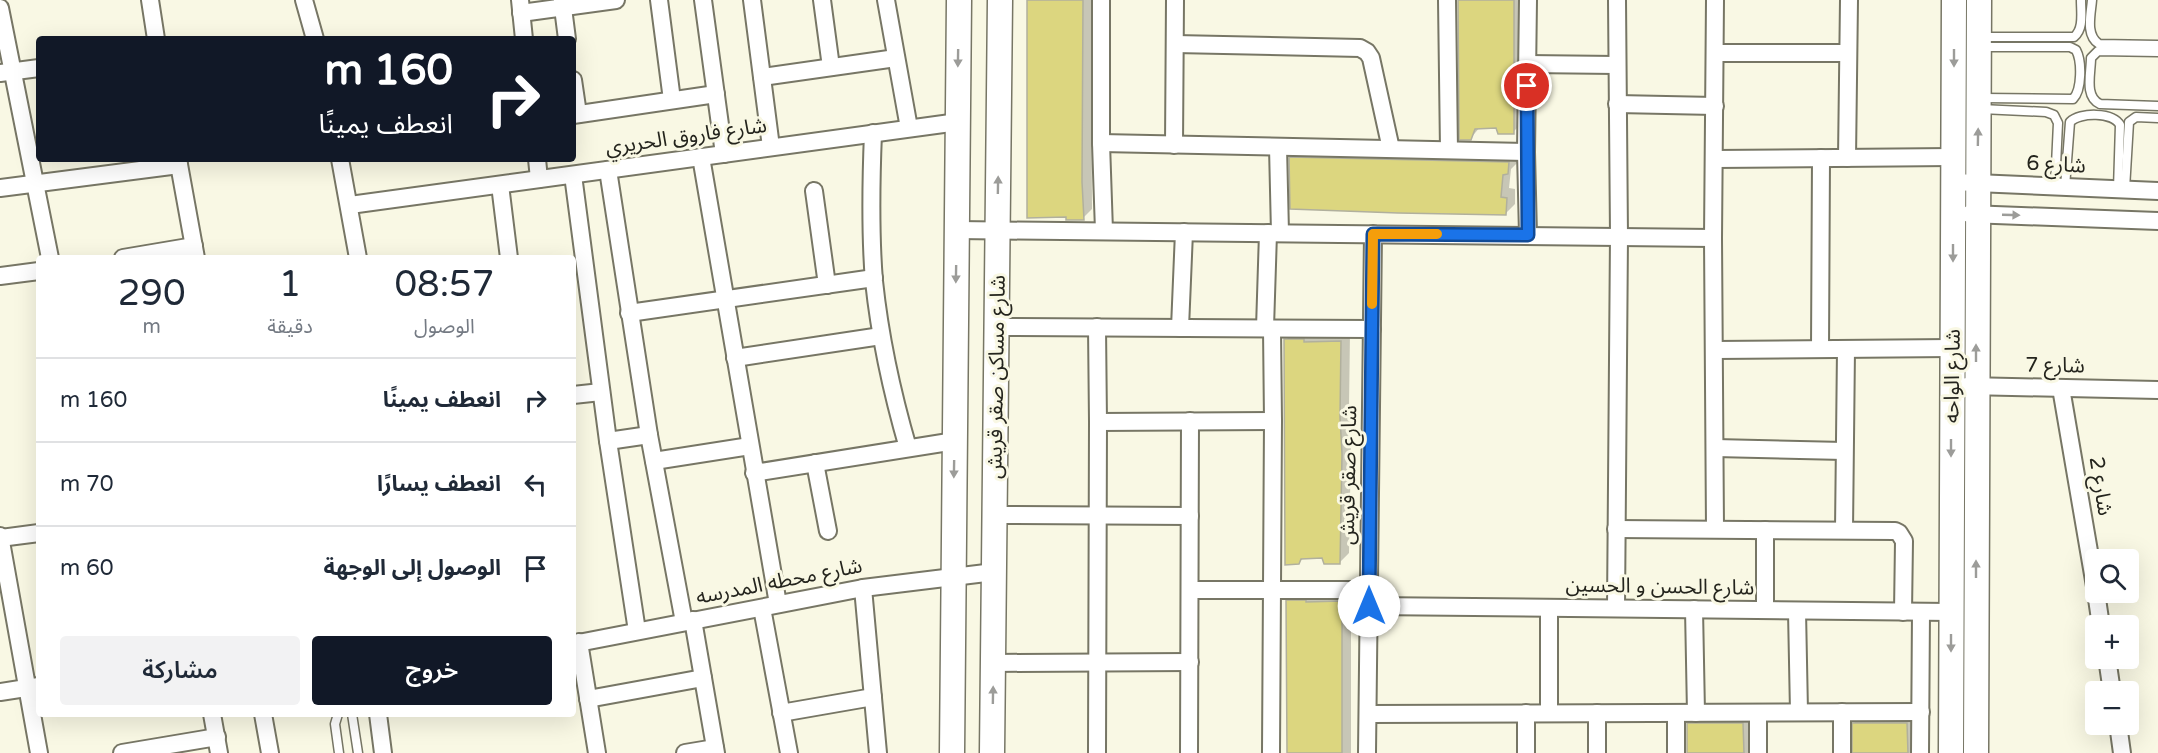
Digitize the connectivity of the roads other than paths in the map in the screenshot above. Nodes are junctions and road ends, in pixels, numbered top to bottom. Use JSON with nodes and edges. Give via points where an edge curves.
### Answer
{"nodes":[{"id":1,"x":150,"y":0,"type":"edge"},
{"id":2,"x":304,"y":0,"type":"edge"},
{"id":3,"x":616,"y":0,"type":"edge"},
{"id":4,"x":659,"y":0,"type":"edge"},
{"id":5,"x":703,"y":0,"type":"edge"},
{"id":6,"x":752,"y":0,"type":"edge"},
{"id":7,"x":822,"y":0,"type":"edge"},
{"id":8,"x":886,"y":0,"type":"edge"},
{"id":9,"x":959,"y":0,"type":"edge"},
{"id":10,"x":1000,"y":0,"type":"edge"},
{"id":11,"x":1101,"y":0,"type":"edge"},
{"id":12,"x":1175,"y":0,"type":"edge"},
{"id":13,"x":1446,"y":0,"type":"edge"},
{"id":14,"x":1528,"y":0,"type":"edge"},
{"id":15,"x":1617,"y":0,"type":"edge"},
{"id":16,"x":1715,"y":0,"type":"edge"},
{"id":17,"x":1849,"y":0,"type":"edge"},
{"id":18,"x":1954,"y":0,"type":"edge"},
{"id":19,"x":1979,"y":0,"type":"edge"},
{"id":20,"x":2081,"y":0,"type":"edge"},
{"id":21,"x":2092,"y":0,"type":"edge"},
{"id":22,"x":562,"y":4,"type":"edge"},
{"id":23,"x":521,"y":6,"type":"edge"},
{"id":24,"x":0,"y":8,"type":"edge"},
{"id":25,"x":156,"y":36,"type":"edge"},
{"id":26,"x":314,"y":36,"type":"edge"},
{"id":27,"x":524,"y":36,"type":"edge"},
{"id":28,"x":567,"y":36,"type":"edge"},
{"id":29,"x":1979,"y":42,"type":"junction"},
{"id":30,"x":1175,"y":44,"type":"junction"},
{"id":31,"x":2158,"y":45,"type":"edge"},
{"id":32,"x":2158,"y":52,"type":"edge"},
{"id":33,"x":1715,"y":53,"type":"junction"},
{"id":34,"x":1847,"y":53,"type":"junction"},
{"id":35,"x":896,"y":58,"type":"junction"},
{"id":36,"x":1527,"y":64,"type":"junction"},
{"id":37,"x":1617,"y":65,"type":"junction"},
{"id":38,"x":831,"y":67,"type":"junction"},
{"id":39,"x":36,"y":68,"type":"edge"},
{"id":40,"x":6,"y":72,"type":"edge"},
{"id":41,"x":762,"y":77,"type":"junction"},
{"id":42,"x":716,"y":94,"type":"junction"},
{"id":43,"x":672,"y":100,"type":"junction"},
{"id":44,"x":1617,"y":104,"type":"junction"},
{"id":45,"x":1978,"y":104,"type":"junction"},
{"id":46,"x":1715,"y":106,"type":"junction"},
{"id":47,"x":2158,"y":106,"type":"edge"},
{"id":48,"x":576,"y":115,"type":"edge"},
{"id":49,"x":2158,"y":118,"type":"edge"},
{"id":50,"x":958,"y":122,"type":"junction"},
{"id":51,"x":909,"y":128,"type":"junction"},
{"id":52,"x":873,"y":133,"type":"junction"},
{"id":53,"x":1101,"y":143,"type":"junction"},
{"id":54,"x":1174,"y":145,"type":"junction"},
{"id":55,"x":771,"y":147,"type":"junction"},
{"id":56,"x":1278,"y":147,"type":"junction"},
{"id":57,"x":1391,"y":149,"type":"junction"},
{"id":58,"x":1449,"y":150,"type":"junction"},
{"id":59,"x":1526,"y":152,"type":"junction"},
{"id":60,"x":724,"y":154,"type":"junction"},
{"id":61,"x":701,"y":157,"type":"junction"},
{"id":62,"x":1953,"y":157,"type":"junction"},
{"id":63,"x":1821,"y":158,"type":"junction"},
{"id":64,"x":1847,"y":158,"type":"junction"},
{"id":65,"x":1715,"y":159,"type":"junction"},
{"id":66,"x":179,"y":162,"type":"edge"},
{"id":67,"x":341,"y":162,"type":"edge"},
{"id":68,"x":537,"y":162,"type":"edge"},
{"id":69,"x":608,"y":170,"type":"junction"},
{"id":70,"x":573,"y":175,"type":"junction"},
{"id":71,"x":539,"y":179,"type":"junction"},
{"id":72,"x":36,"y":182,"type":"junction"},
{"id":73,"x":1953,"y":182,"type":"junction"},
{"id":74,"x":1978,"y":183,"type":"junction"},
{"id":75,"x":500,"y":185,"type":"junction"},
{"id":76,"x":2060,"y":187,"type":"junction"},
{"id":77,"x":0,"y":188,"type":"edge"},
{"id":78,"x":2121,"y":189,"type":"junction"},
{"id":79,"x":814,"y":191,"type":"dead end"},
{"id":80,"x":2158,"y":191,"type":"edge"},
{"id":81,"x":350,"y":205,"type":"junction"},
{"id":82,"x":1953,"y":213,"type":"junction"},
{"id":83,"x":1977,"y":214,"type":"junction"},
{"id":84,"x":2158,"y":220,"type":"edge"},
{"id":85,"x":957,"y":230,"type":"junction"},
{"id":86,"x":998,"y":230,"type":"junction"},
{"id":87,"x":1104,"y":231,"type":"junction"},
{"id":88,"x":1184,"y":232,"type":"junction"},
{"id":89,"x":1274,"y":233,"type":"junction"},
{"id":90,"x":1373,"y":234,"type":"junction"},
{"id":91,"x":1528,"y":235,"type":"junction"},
{"id":92,"x":1619,"y":236,"type":"junction"},
{"id":93,"x":1713,"y":238,"type":"junction"},
{"id":94,"x":195,"y":252,"type":"edge"},
{"id":95,"x":49,"y":255,"type":"edge"},
{"id":96,"x":159,"y":255,"type":"edge"},
{"id":97,"x":358,"y":255,"type":"edge"},
{"id":98,"x":509,"y":255,"type":"edge"},
{"id":99,"x":36,"y":271,"type":"edge"},
{"id":100,"x":0,"y":276,"type":"edge"},
{"id":101,"x":874,"y":278,"type":"junction"},
{"id":102,"x":827,"y":285,"type":"junction"},
{"id":103,"x":725,"y":299,"type":"junction"},
{"id":104,"x":629,"y":313,"type":"junction"},
{"id":105,"x":996,"y":327,"type":"junction"},
{"id":106,"x":1097,"y":327,"type":"junction"},
{"id":107,"x":1180,"y":328,"type":"junction"},
{"id":108,"x":1268,"y":329,"type":"junction"},
{"id":109,"x":1372,"y":329,"type":"junction"},
{"id":110,"x":881,"y":336,"type":"junction"},
{"id":111,"x":1952,"y":348,"type":"junction"},
{"id":112,"x":1820,"y":349,"type":"junction"},
{"id":113,"x":1846,"y":349,"type":"junction"},
{"id":114,"x":1715,"y":350,"type":"junction"},
{"id":115,"x":735,"y":358,"type":"junction"},
{"id":116,"x":1951,"y":386,"type":"junction"},
{"id":117,"x":1976,"y":386,"type":"junction"},
{"id":118,"x":2061,"y":388,"type":"junction"},
{"id":119,"x":2158,"y":390,"type":"edge"},
{"id":120,"x":601,"y":392,"type":"junction"},
{"id":121,"x":576,"y":395,"type":"edge"},
{"id":122,"x":1190,"y":421,"type":"junction"},
{"id":123,"x":1273,"y":421,"type":"junction"},
{"id":124,"x":1098,"y":422,"type":"junction"},
{"id":125,"x":649,"y":435,"type":"junction"},
{"id":126,"x":608,"y":441,"type":"junction"},
{"id":127,"x":955,"y":441,"type":"junction"},
{"id":128,"x":750,"y":446,"type":"junction"},
{"id":129,"x":908,"y":448,"type":"junction"},
{"id":130,"x":1715,"y":448,"type":"junction"},
{"id":131,"x":1844,"y":451,"type":"junction"},
{"id":132,"x":654,"y":461,"type":"junction"},
{"id":133,"x":816,"y":463,"type":"junction"},
{"id":134,"x":754,"y":473,"type":"junction"},
{"id":135,"x":994,"y":515,"type":"junction"},
{"id":136,"x":1098,"y":516,"type":"junction"},
{"id":137,"x":1190,"y":516,"type":"junction"},
{"id":138,"x":1616,"y":529,"type":"junction"},
{"id":139,"x":1715,"y":529,"type":"junction"},
{"id":140,"x":1765,"y":530,"type":"junction"},
{"id":141,"x":1844,"y":530,"type":"junction"},
{"id":142,"x":828,"y":531,"type":"dead end"},
{"id":143,"x":36,"y":533,"type":"edge"},
{"id":144,"x":0,"y":537,"type":"edge"},
{"id":145,"x":2089,"y":549,"type":"edge"},
{"id":146,"x":994,"y":572,"type":"junction"},
{"id":147,"x":953,"y":576,"type":"junction"},
{"id":148,"x":863,"y":588,"type":"junction"},
{"id":149,"x":1190,"y":590,"type":"junction"},
{"id":150,"x":1272,"y":590,"type":"junction"},
{"id":151,"x":1369,"y":598,"type":"junction"},
{"id":152,"x":770,"y":606,"type":"junction"},
{"id":153,"x":1549,"y":608,"type":"junction"},
{"id":154,"x":1616,"y":608,"type":"junction"},
{"id":155,"x":1694,"y":609,"type":"junction"},
{"id":156,"x":1765,"y":610,"type":"junction"},
{"id":157,"x":1797,"y":610,"type":"junction"},
{"id":158,"x":1904,"y":612,"type":"junction"},
{"id":159,"x":1921,"y":612,"type":"junction"},
{"id":160,"x":1951,"y":612,"type":"junction"},
{"id":161,"x":688,"y":621,"type":"junction"},
{"id":162,"x":637,"y":631,"type":"junction"},
{"id":163,"x":576,"y":643,"type":"edge"},
{"id":164,"x":1097,"y":662,"type":"junction"},
{"id":165,"x":1190,"y":662,"type":"junction"},
{"id":166,"x":993,"y":663,"type":"junction"},
{"id":167,"x":703,"y":678,"type":"junction"},
{"id":168,"x":33,"y":687,"type":"edge"},
{"id":169,"x":0,"y":692,"type":"edge"},
{"id":170,"x":873,"y":696,"type":"junction"},
{"id":171,"x":588,"y":699,"type":"junction"},
{"id":172,"x":1696,"y":712,"type":"junction"},
{"id":173,"x":1758,"y":712,"type":"junction"},
{"id":174,"x":1799,"y":712,"type":"junction"},
{"id":175,"x":1842,"y":712,"type":"junction"},
{"id":176,"x":1921,"y":712,"type":"junction"},
{"id":177,"x":781,"y":713,"type":"junction"},
{"id":178,"x":1526,"y":713,"type":"junction"},
{"id":179,"x":1549,"y":713,"type":"junction"},
{"id":180,"x":1597,"y":713,"type":"junction"},
{"id":181,"x":1676,"y":713,"type":"junction"},
{"id":182,"x":1368,"y":714,"type":"junction"},
{"id":183,"x":213,"y":717,"type":"edge"},
{"id":184,"x":264,"y":717,"type":"edge"},
{"id":185,"x":337,"y":717,"type":"edge"},
{"id":186,"x":352,"y":717,"type":"edge"},
{"id":187,"x":378,"y":717,"type":"edge"},
{"id":188,"x":2120,"y":735,"type":"edge"},
{"id":189,"x":218,"y":745,"type":"edge"},
{"id":190,"x":716,"y":751,"type":"edge"},
{"id":191,"x":39,"y":753,"type":"edge"},
{"id":192,"x":122,"y":753,"type":"edge"},
{"id":193,"x":270,"y":753,"type":"edge"},
{"id":194,"x":339,"y":753,"type":"edge"},
{"id":195,"x":358,"y":753,"type":"edge"},
{"id":196,"x":383,"y":753,"type":"edge"},
{"id":197,"x":597,"y":753,"type":"edge"},
{"id":198,"x":685,"y":753,"type":"edge"},
{"id":199,"x":789,"y":753,"type":"edge"},
{"id":200,"x":878,"y":753,"type":"edge"},
{"id":201,"x":952,"y":753,"type":"edge"},
{"id":202,"x":992,"y":753,"type":"edge"},
{"id":203,"x":1097,"y":753,"type":"edge"},
{"id":204,"x":1189,"y":753,"type":"edge"},
{"id":205,"x":1271,"y":753,"type":"edge"},
{"id":206,"x":1367,"y":753,"type":"edge"},
{"id":207,"x":1526,"y":753,"type":"edge"},
{"id":208,"x":1597,"y":753,"type":"edge"},
{"id":209,"x":1676,"y":753,"type":"edge"},
{"id":210,"x":1758,"y":753,"type":"edge"},
{"id":211,"x":1842,"y":753,"type":"edge"},
{"id":212,"x":1920,"y":753,"type":"edge"},
{"id":213,"x":1951,"y":753,"type":"edge"},
{"id":214,"x":1976,"y":753,"type":"edge"},
{"id":215,"x":2122,"y":753,"type":"edge"}],
"edges":[{"from":1,"to":25,"type":"street"},
{"from":2,"to":26,"type":"street"},
{"from":3,"to":22,"type":"street"},
{"from":4,"to":43,"type":"street"},
{"from":5,"to":42,"type":"street"},
{"from":6,"to":41,"type":"street"},
{"from":7,"to":38,"type":"street"},
{"from":8,"to":35,"type":"street"},
{"from":9,"to":50,"type":"street","name":"شارع مساكن صقر قريش","one_way":true},
{"from":86,"to":10,"type":"street","name":"شارع مساكن صقر قريش","one_way":true},
{"from":11,"to":53,"type":"street"},
{"from":12,"to":30,"type":"street"},
{"from":13,"to":58,"type":"street"},
{"from":14,"to":36,"type":"street"},
{"from":15,"to":37,"type":"street"},
{"from":16,"to":33,"type":"street"},
{"from":17,"to":34,"type":"street"},
{"from":18,"to":62,"type":"street","name":"شارع الواحه","one_way":true},
{"from":19,"to":29,"type":"street","name":"شارع الواحه"},
{"from":20,"to":29,"type":"lane","via":[[2080,31],[2074,37]]},
{"from":21,"to":31,"type":"lane","via":[[2090,34],[2096,42]]},
{"from":22,"to":23,"type":"street"},
{"from":22,"to":28,"type":"street"},
{"from":23,"to":27,"type":"street"},
{"from":24,"to":40,"type":"street"},
{"from":29,"to":45,"type":"street","name":"شارع الواحه"},
{"from":29,"to":45,"type":"lane","via":[[2070,47],[2079,56],[2079,88],[2073,99]]},
{"from":30,"to":54,"type":"street"},
{"from":30,"to":57,"type":"street","via":[[1360,48],[1371,58]]},
{"from":32,"to":47,"type":"lane","via":[[2098,51],[2091,58],[2090,94],[2100,104]]},
{"from":33,"to":34,"type":"street"},
{"from":33,"to":46,"type":"street"},
{"from":34,"to":64,"type":"street"},
{"from":35,"to":38,"type":"street"},
{"from":35,"to":51,"type":"street"},
{"from":36,"to":37,"type":"street"},
{"from":36,"to":59,"type":"street"},
{"from":37,"to":44,"type":"street"},
{"from":38,"to":41,"type":"street"},
{"from":39,"to":40,"type":"street"},
{"from":40,"to":72,"type":"street"},
{"from":41,"to":55,"type":"street"},
{"from":42,"to":43,"type":"street"},
{"from":42,"to":60,"type":"street"},
{"from":43,"to":48,"type":"street"},
{"from":44,"to":46,"type":"street"},
{"from":44,"to":92,"type":"street"},
{"from":74,"to":45,"type":"street","name":"شارع الواحه","one_way":true},
{"from":45,"to":76,"type":"lane","via":[[2054,115],[2058,123]]},
{"from":46,"to":65,"type":"street"},
{"from":49,"to":78,"type":"lane","via":[[2136,117],[2129,122]]},
{"from":50,"to":51,"type":"street","name":"شارع فاروق الحريري"},
{"from":50,"to":85,"type":"street","name":"شارع مساكن صقر قريش"},
{"from":51,"to":52,"type":"street","name":"شارع فاروق الحريري"},
{"from":52,"to":55,"type":"street","name":"شارع فاروق الحريري"},
{"from":52,"to":101,"type":"street"},
{"from":53,"to":54,"type":"street"},
{"from":53,"to":87,"type":"street"},
{"from":54,"to":56,"type":"street"},
{"from":55,"to":60,"type":"street","name":"شارع فاروق الحريري"},
{"from":56,"to":57,"type":"street"},
{"from":56,"to":89,"type":"street"},
{"from":57,"to":58,"type":"street"},
{"from":58,"to":59,"type":"street"},
{"from":59,"to":91,"type":"street"},
{"from":60,"to":61,"type":"street","name":"شارع فاروق الحريري"},
{"from":61,"to":69,"type":"street","name":"شارع فاروق الحريري"},
{"from":61,"to":103,"type":"street"},
{"from":62,"to":64,"type":"street"},
{"from":62,"to":73,"type":"street","name":"شارع الواحه"},
{"from":63,"to":64,"type":"street"},
{"from":63,"to":65,"type":"street"},
{"from":63,"to":112,"type":"street"},
{"from":65,"to":93,"type":"street"},
{"from":66,"to":72,"type":"street"},
{"from":66,"to":94,"type":"street"},
{"from":67,"to":81,"type":"street"},
{"from":68,"to":71,"type":"street"},
{"from":69,"to":70,"type":"street","name":"شارع فاروق الحريري"},
{"from":69,"to":104,"type":"street"},
{"from":70,"to":71,"type":"street","name":"شارع فاروق الحريري"},
{"from":70,"to":120,"type":"street"},
{"from":71,"to":75,"type":"street","name":"شارع فاروق الحريري"},
{"from":72,"to":77,"type":"street"},
{"from":72,"to":95,"type":"street"},
{"from":73,"to":74,"type":"street","name":"شارع 6"},
{"from":73,"to":82,"type":"street","name":"شارع الواحه"},
{"from":74,"to":76,"type":"street","name":"شارع 6"},
{"from":74,"to":83,"type":"street","name":"شارع الواحه"},
{"from":75,"to":81,"type":"street","name":"شارع فاروق الحريري"},
{"from":75,"to":98,"type":"street"},
{"from":76,"to":78,"type":"street","name":"شارع 6"},
{"from":76,"to":78,"type":"lane","via":[[2070,122],[2079,116],[2109,117],[2120,125]]},
{"from":78,"to":80,"type":"street","name":"شارع 6"},
{"from":79,"to":102,"type":"street"},
{"from":81,"to":97,"type":"street"},
{"from":82,"to":83,"type":"street"},
{"from":82,"to":111,"type":"street","name":"شارع الواحه","one_way":true},
{"from":83,"to":84,"type":"street","one_way":true},
{"from":117,"to":83,"type":"street","name":"شارع الواحه","one_way":true},
{"from":85,"to":86,"type":"street"},
{"from":85,"to":127,"type":"street","name":"شارع مساكن صقر قريش","one_way":true},
{"from":86,"to":87,"type":"street"},
{"from":86,"to":105,"type":"street","name":"شارع مساكن صقر قريش"},
{"from":87,"to":88,"type":"street"},
{"from":88,"to":89,"type":"street"},
{"from":88,"to":107,"type":"street"},
{"from":89,"to":90,"type":"street"},
{"from":89,"to":108,"type":"street"},
{"from":90,"to":91,"type":"street"},
{"from":90,"to":109,"type":"street","name":"شارع صقر قريش"},
{"from":91,"to":92,"type":"street"},
{"from":92,"to":93,"type":"street"},
{"from":92,"to":138,"type":"street"},
{"from":93,"to":114,"type":"street"},
{"from":94,"to":96,"type":"street"},
{"from":99,"to":100,"type":"street"},
{"from":101,"to":102,"type":"street"},
{"from":101,"to":110,"type":"street"},
{"from":102,"to":103,"type":"street"},
{"from":103,"to":104,"type":"street"},
{"from":103,"to":115,"type":"street"},
{"from":104,"to":125,"type":"street"},
{"from":105,"to":106,"type":"street"},
{"from":105,"to":135,"type":"street","name":"شارع مساكن صقر قريش"},
{"from":106,"to":107,"type":"street"},
{"from":106,"to":124,"type":"street"},
{"from":107,"to":108,"type":"street"},
{"from":108,"to":109,"type":"street"},
{"from":108,"to":123,"type":"street"},
{"from":109,"to":151,"type":"street","name":"شارع صقر قريش"},
{"from":110,"to":115,"type":"street"},
{"from":110,"to":129,"type":"street"},
{"from":111,"to":113,"type":"street"},
{"from":111,"to":116,"type":"street","name":"شارع الواحه"},
{"from":112,"to":113,"type":"street"},
{"from":112,"to":114,"type":"street"},
{"from":113,"to":131,"type":"street"},
{"from":114,"to":130,"type":"street"},
{"from":115,"to":128,"type":"street"},
{"from":116,"to":117,"type":"street","name":"شارع 7"},
{"from":116,"to":160,"type":"street","name":"شارع الواحه","one_way":true},
{"from":117,"to":118,"type":"street","name":"شارع 7"},
{"from":214,"to":117,"type":"street","name":"شارع الواحه","one_way":true},
{"from":118,"to":119,"type":"street","name":"شارع 7"},
{"from":118,"to":145,"type":"street","name":"شارع 2"},
{"from":120,"to":121,"type":"street"},
{"from":120,"to":126,"type":"street"},
{"from":122,"to":123,"type":"street"},
{"from":122,"to":124,"type":"street"},
{"from":122,"to":137,"type":"street"},
{"from":123,"to":150,"type":"street"},
{"from":124,"to":136,"type":"street"},
{"from":125,"to":126,"type":"street"},
{"from":125,"to":132,"type":"street"},
{"from":126,"to":162,"type":"street"},
{"from":127,"to":129,"type":"street"},
{"from":127,"to":147,"type":"street","name":"شارع مساكن صقر قريش","one_way":true},
{"from":128,"to":132,"type":"street"},
{"from":128,"to":134,"type":"street"},
{"from":129,"to":133,"type":"street"},
{"from":130,"to":131,"type":"street"},
{"from":130,"to":139,"type":"street"},
{"from":131,"to":141,"type":"street"},
{"from":132,"to":161,"type":"street"},
{"from":133,"to":134,"type":"street"},
{"from":133,"to":142,"type":"street"},
{"from":134,"to":152,"type":"street"},
{"from":135,"to":136,"type":"street"},
{"from":135,"to":146,"type":"street","name":"شارع مساكن صقر قريش"},
{"from":136,"to":137,"type":"street"},
{"from":136,"to":164,"type":"street"},
{"from":137,"to":149,"type":"street"},
{"from":138,"to":139,"type":"street"},
{"from":138,"to":154,"type":"street"},
{"from":139,"to":140,"type":"street"},
{"from":140,"to":141,"type":"street"},
{"from":140,"to":156,"type":"street"},
{"from":141,"to":158,"type":"street","via":[[1895,531],[1902,537]]},
{"from":143,"to":144,"type":"street"},
{"from":144,"to":168,"type":"street"},
{"from":146,"to":147,"type":"street","name":"شارع محطه المدرسه"},
{"from":146,"to":166,"type":"street","name":"شارع مساكن صقر قريش"},
{"from":147,"to":148,"type":"street","name":"شارع محطه المدرسه"},
{"from":147,"to":201,"type":"street","name":"شارع مساكن صقر قريش"},
{"from":148,"to":152,"type":"street","name":"شارع محطه المدرسه"},
{"from":148,"to":170,"type":"street"},
{"from":149,"to":150,"type":"street","name":"شارع الحسن و الحسين"},
{"from":149,"to":165,"type":"street"},
{"from":150,"to":151,"type":"street","name":"شارع الحسن و الحسين"},
{"from":150,"to":205,"type":"street"},
{"from":151,"to":153,"type":"street","name":"شارع الحسن و الحسين"},
{"from":151,"to":182,"type":"street","name":"شارع صقر قريش"},
{"from":152,"to":161,"type":"street","name":"شارع محطه المدرسه"},
{"from":152,"to":177,"type":"street"},
{"from":153,"to":154,"type":"street","name":"شارع الحسن و الحسين"},
{"from":153,"to":179,"type":"street"},
{"from":154,"to":155,"type":"street","name":"شارع الحسن و الحسين"},
{"from":155,"to":156,"type":"street","name":"شارع الحسن و الحسين"},
{"from":155,"to":172,"type":"street"},
{"from":156,"to":157,"type":"street","name":"شارع الحسن و الحسين"},
{"from":157,"to":158,"type":"street","name":"شارع الحسن و الحسين"},
{"from":157,"to":174,"type":"street"},
{"from":158,"to":159,"type":"street","name":"شارع الحسن و الحسين"},
{"from":159,"to":160,"type":"street","name":"شارع الحسن و الحسين"},
{"from":159,"to":176,"type":"street"},
{"from":160,"to":213,"type":"street","name":"شارع الواحه","one_way":true},
{"from":161,"to":162,"type":"street","name":"شارع محطه المدرسه"},
{"from":161,"to":167,"type":"street"},
{"from":162,"to":163,"type":"street","name":"شارع محطه المدرسه"},
{"from":163,"to":171,"type":"street"},
{"from":164,"to":165,"type":"street"},
{"from":164,"to":166,"type":"street"},
{"from":164,"to":203,"type":"street"},
{"from":165,"to":204,"type":"street"},
{"from":202,"to":166,"type":"street","name":"شارع مساكن صقر قريش","one_way":true},
{"from":167,"to":171,"type":"street"},
{"from":167,"to":190,"type":"street"},
{"from":168,"to":169,"type":"street"},
{"from":168,"to":191,"type":"street"},
{"from":170,"to":177,"type":"street"},
{"from":170,"to":200,"type":"street"},
{"from":171,"to":197,"type":"street"},
{"from":172,"to":173,"type":"street"},
{"from":172,"to":181,"type":"street"},
{"from":173,"to":174,"type":"street"},
{"from":173,"to":210,"type":"street"},
{"from":174,"to":175,"type":"street"},
{"from":175,"to":176,"type":"street"},
{"from":175,"to":211,"type":"street"},
{"from":176,"to":212,"type":"street"},
{"from":177,"to":199,"type":"street"},
{"from":178,"to":179,"type":"street"},
{"from":178,"to":182,"type":"street"},
{"from":178,"to":207,"type":"street"},
{"from":179,"to":180,"type":"street"},
{"from":180,"to":181,"type":"street"},
{"from":180,"to":208,"type":"street"},
{"from":181,"to":209,"type":"street"},
{"from":182,"to":206,"type":"street","name":"شارع صقر قريش"},
{"from":183,"to":189,"type":"street"},
{"from":184,"to":193,"type":"street"},
{"from":185,"to":194,"type":"lane"},
{"from":186,"to":195,"type":"lane"},
{"from":187,"to":196,"type":"street"},
{"from":188,"to":215,"type":"street"},
{"from":189,"to":192,"type":"street"},
{"from":190,"to":198,"type":"street"}]}
